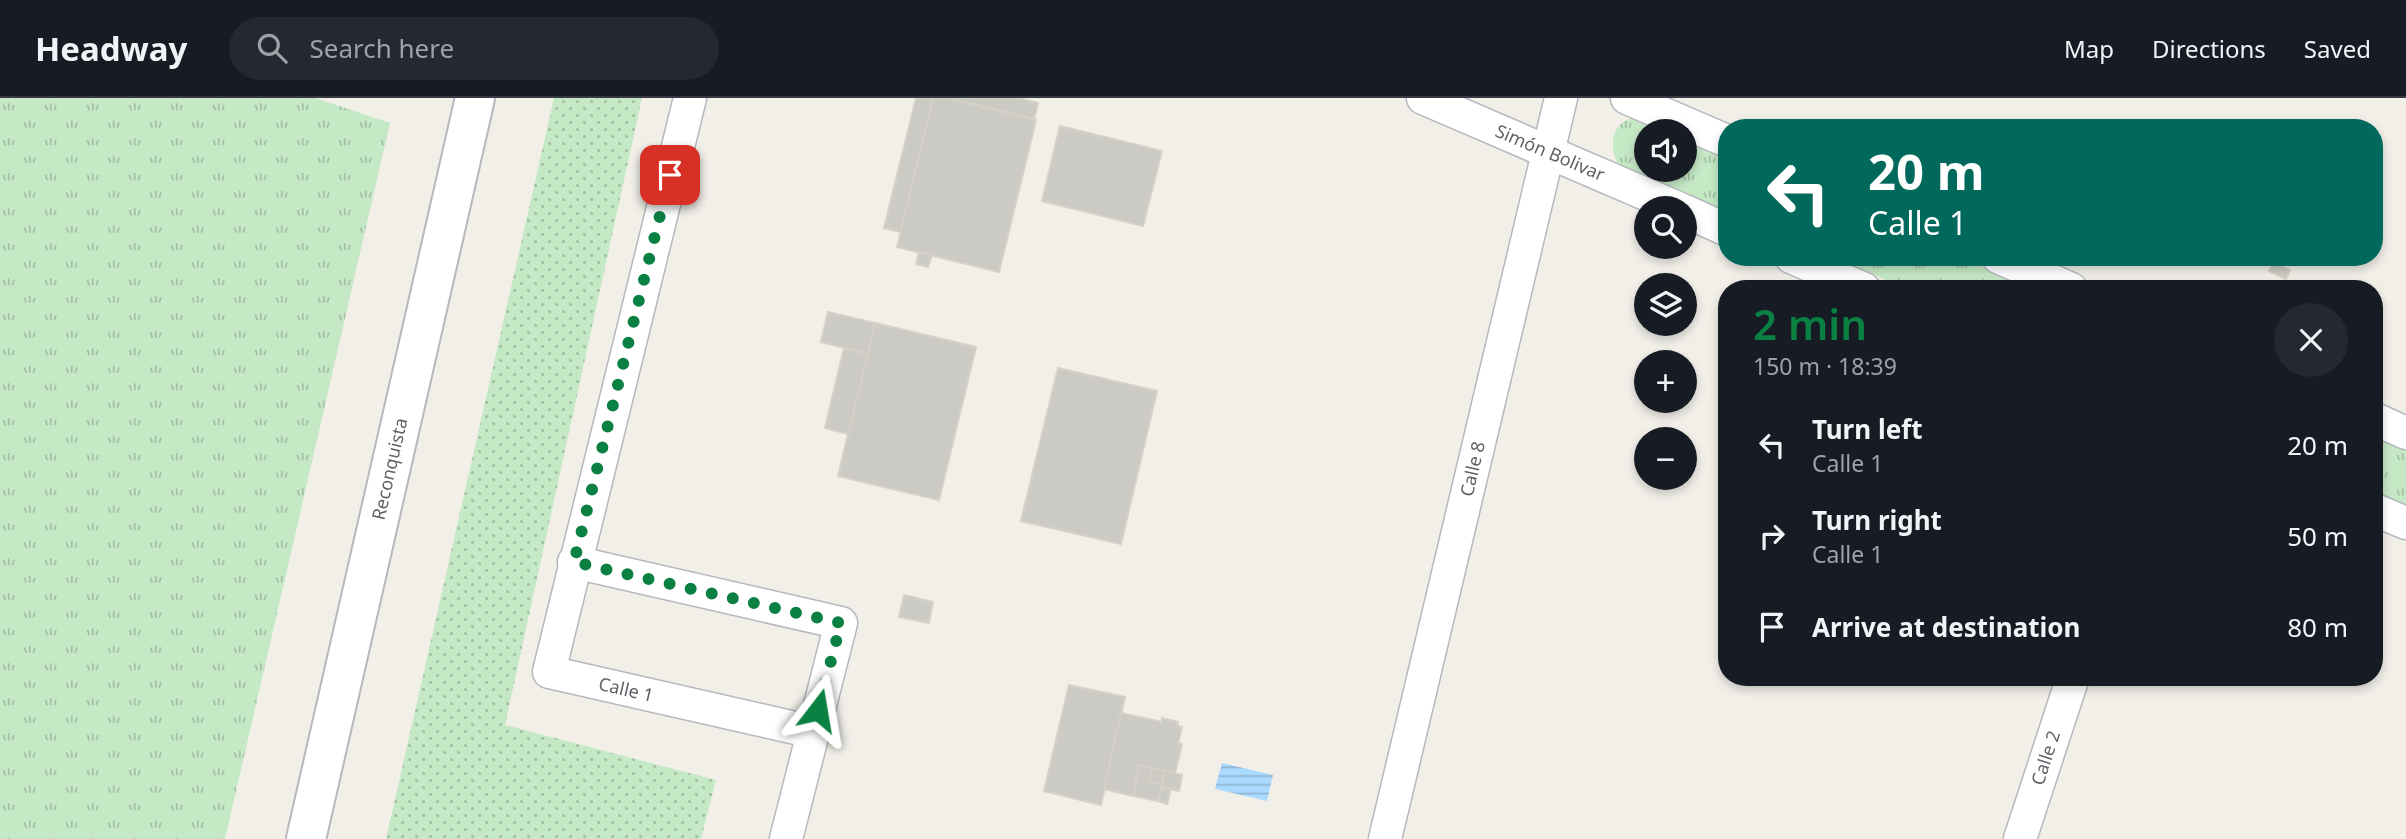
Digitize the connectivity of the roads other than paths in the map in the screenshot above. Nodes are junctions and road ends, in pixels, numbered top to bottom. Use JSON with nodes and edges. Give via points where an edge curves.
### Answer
{"nodes":[{"id":1,"x":475,"y":98,"type":"edge"},
{"id":2,"x":690,"y":98,"type":"edge"},
{"id":3,"x":1423,"y":98,"type":"edge"},
{"id":4,"x":1561,"y":98,"type":"edge"},
{"id":5,"x":1627,"y":98,"type":"edge"},
{"id":6,"x":1718,"y":137,"type":"edge"},
{"id":7,"x":1548,"y":152,"type":"junction"},
{"id":8,"x":1650,"y":196,"type":"edge"},
{"id":9,"x":1697,"y":217,"type":"edge"},
{"id":10,"x":1718,"y":226,"type":"edge"},
{"id":11,"x":1812,"y":266,"type":"edge"},
{"id":12,"x":2019,"y":266,"type":"edge"},
{"id":13,"x":1843,"y":280,"type":"edge"},
{"id":14,"x":2050,"y":280,"type":"edge"},
{"id":15,"x":2383,"y":423,"type":"edge"},
{"id":16,"x":2406,"y":433,"type":"edge"},
{"id":17,"x":2383,"y":513,"type":"edge"},
{"id":18,"x":2406,"y":523,"type":"edge"},
{"id":19,"x":574,"y":562,"type":"junction"},
{"id":20,"x":2070,"y":686,"type":"edge"},
{"id":21,"x":813,"y":732,"type":"junction"},
{"id":22,"x":306,"y":839,"type":"edge"},
{"id":23,"x":786,"y":839,"type":"edge"},
{"id":24,"x":1385,"y":839,"type":"edge"},
{"id":25,"x":2020,"y":839,"type":"edge"}],
"edges":[{"from":1,"to":22,"type":"street","name":"Reconquista"},
{"from":2,"to":19,"type":"street","name":"Calle 1"},
{"from":3,"to":7,"type":"street","name":"Simón Bolivar"},
{"from":4,"to":7,"type":"street","name":"Calle 8"},
{"from":5,"to":6,"type":"street"},
{"from":7,"to":8,"type":"street","name":"Simón Bolivar"},
{"from":7,"to":24,"type":"street","name":"Calle 8"},
{"from":9,"to":10,"type":"street"},
{"from":11,"to":13,"type":"street"},
{"from":12,"to":14,"type":"street"},
{"from":15,"to":16,"type":"street"},
{"from":17,"to":18,"type":"street"},
{"from":19,"to":21,"type":"street","name":"Calle 1","via":[[549,672]]},
{"from":19,"to":21,"type":"street","via":[[841,623]]},
{"from":20,"to":25,"type":"street","name":"Calle 2"},
{"from":21,"to":23,"type":"street"}]}
